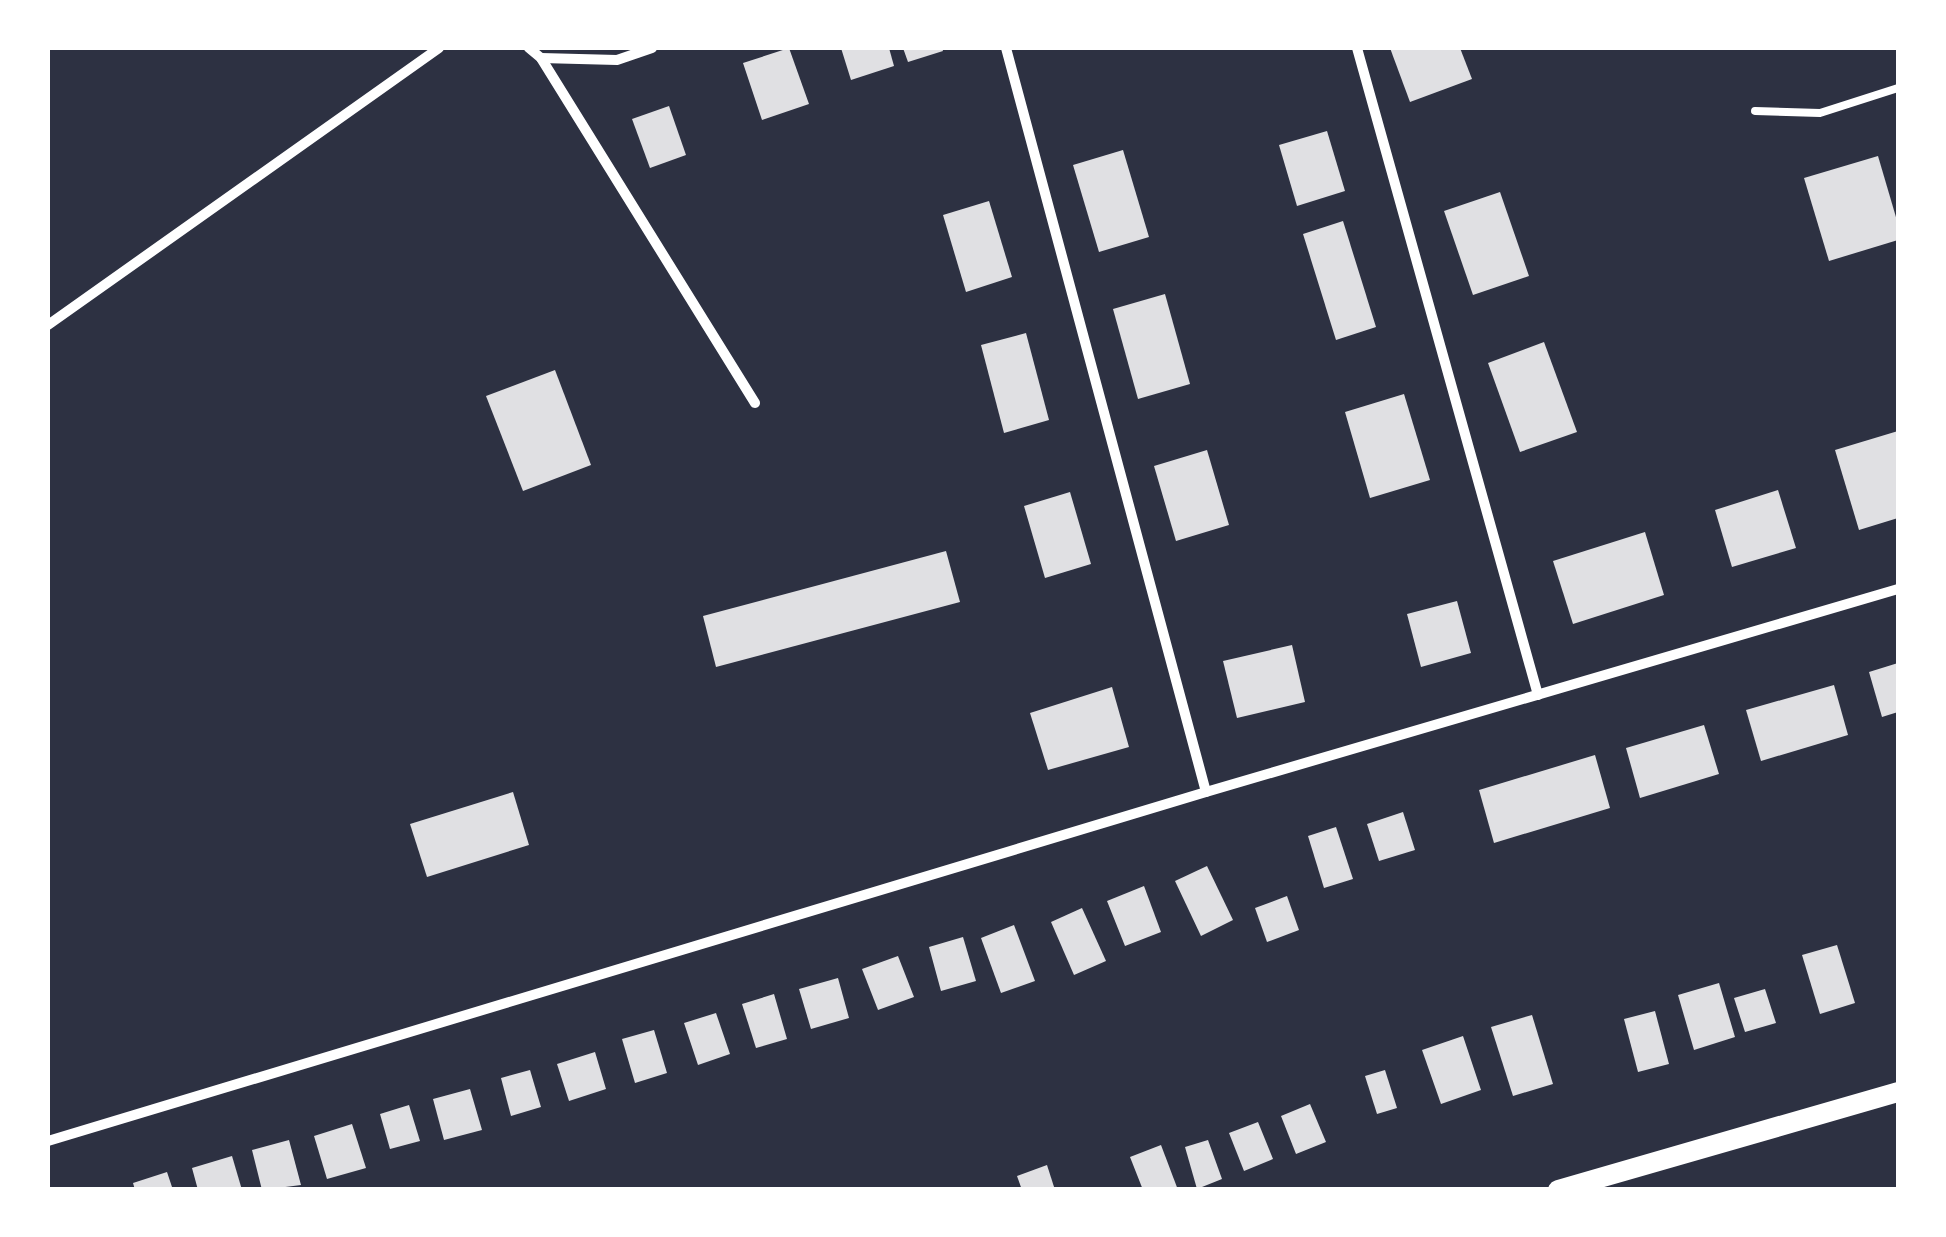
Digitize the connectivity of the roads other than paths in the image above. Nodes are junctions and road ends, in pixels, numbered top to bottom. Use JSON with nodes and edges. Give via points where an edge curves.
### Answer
{"nodes":[{"id":1,"x":439,"y":48,"type":"edge"},
{"id":2,"x":529,"y":48,"type":"edge"},
{"id":3,"x":652,"y":48,"type":"edge"},
{"id":4,"x":1006,"y":48,"type":"edge"},
{"id":5,"x":1357,"y":48,"type":"edge"},
{"id":6,"x":541,"y":58,"type":"junction"},
{"id":7,"x":1898,"y":88,"type":"edge"},
{"id":8,"x":1755,"y":111,"type":"dead end"},
{"id":9,"x":48,"y":325,"type":"edge"},
{"id":10,"x":755,"y":403,"type":"dead end"},
{"id":11,"x":1898,"y":590,"type":"edge"},
{"id":12,"x":1538,"y":695,"type":"junction"},
{"id":13,"x":1206,"y":792,"type":"junction"},
{"id":14,"x":1898,"y":1092,"type":"edge"},
{"id":15,"x":48,"y":1141,"type":"edge"},
{"id":16,"x":1558,"y":1190,"type":"edge"}],
"edges":[{"from":1,"to":9,"type":"street"},
{"from":2,"to":6,"type":"street"},
{"from":3,"to":6,"type":"street","via":[[617,60]]},
{"from":4,"to":13,"type":"street"},
{"from":5,"to":12,"type":"street"},
{"from":6,"to":10,"type":"street"},
{"from":7,"to":8,"type":"lane","via":[[1820,114]]},
{"from":11,"to":12,"type":"street"},
{"from":12,"to":13,"type":"street"},
{"from":13,"to":15,"type":"street"},
{"from":14,"to":16,"type":"main road"}]}
